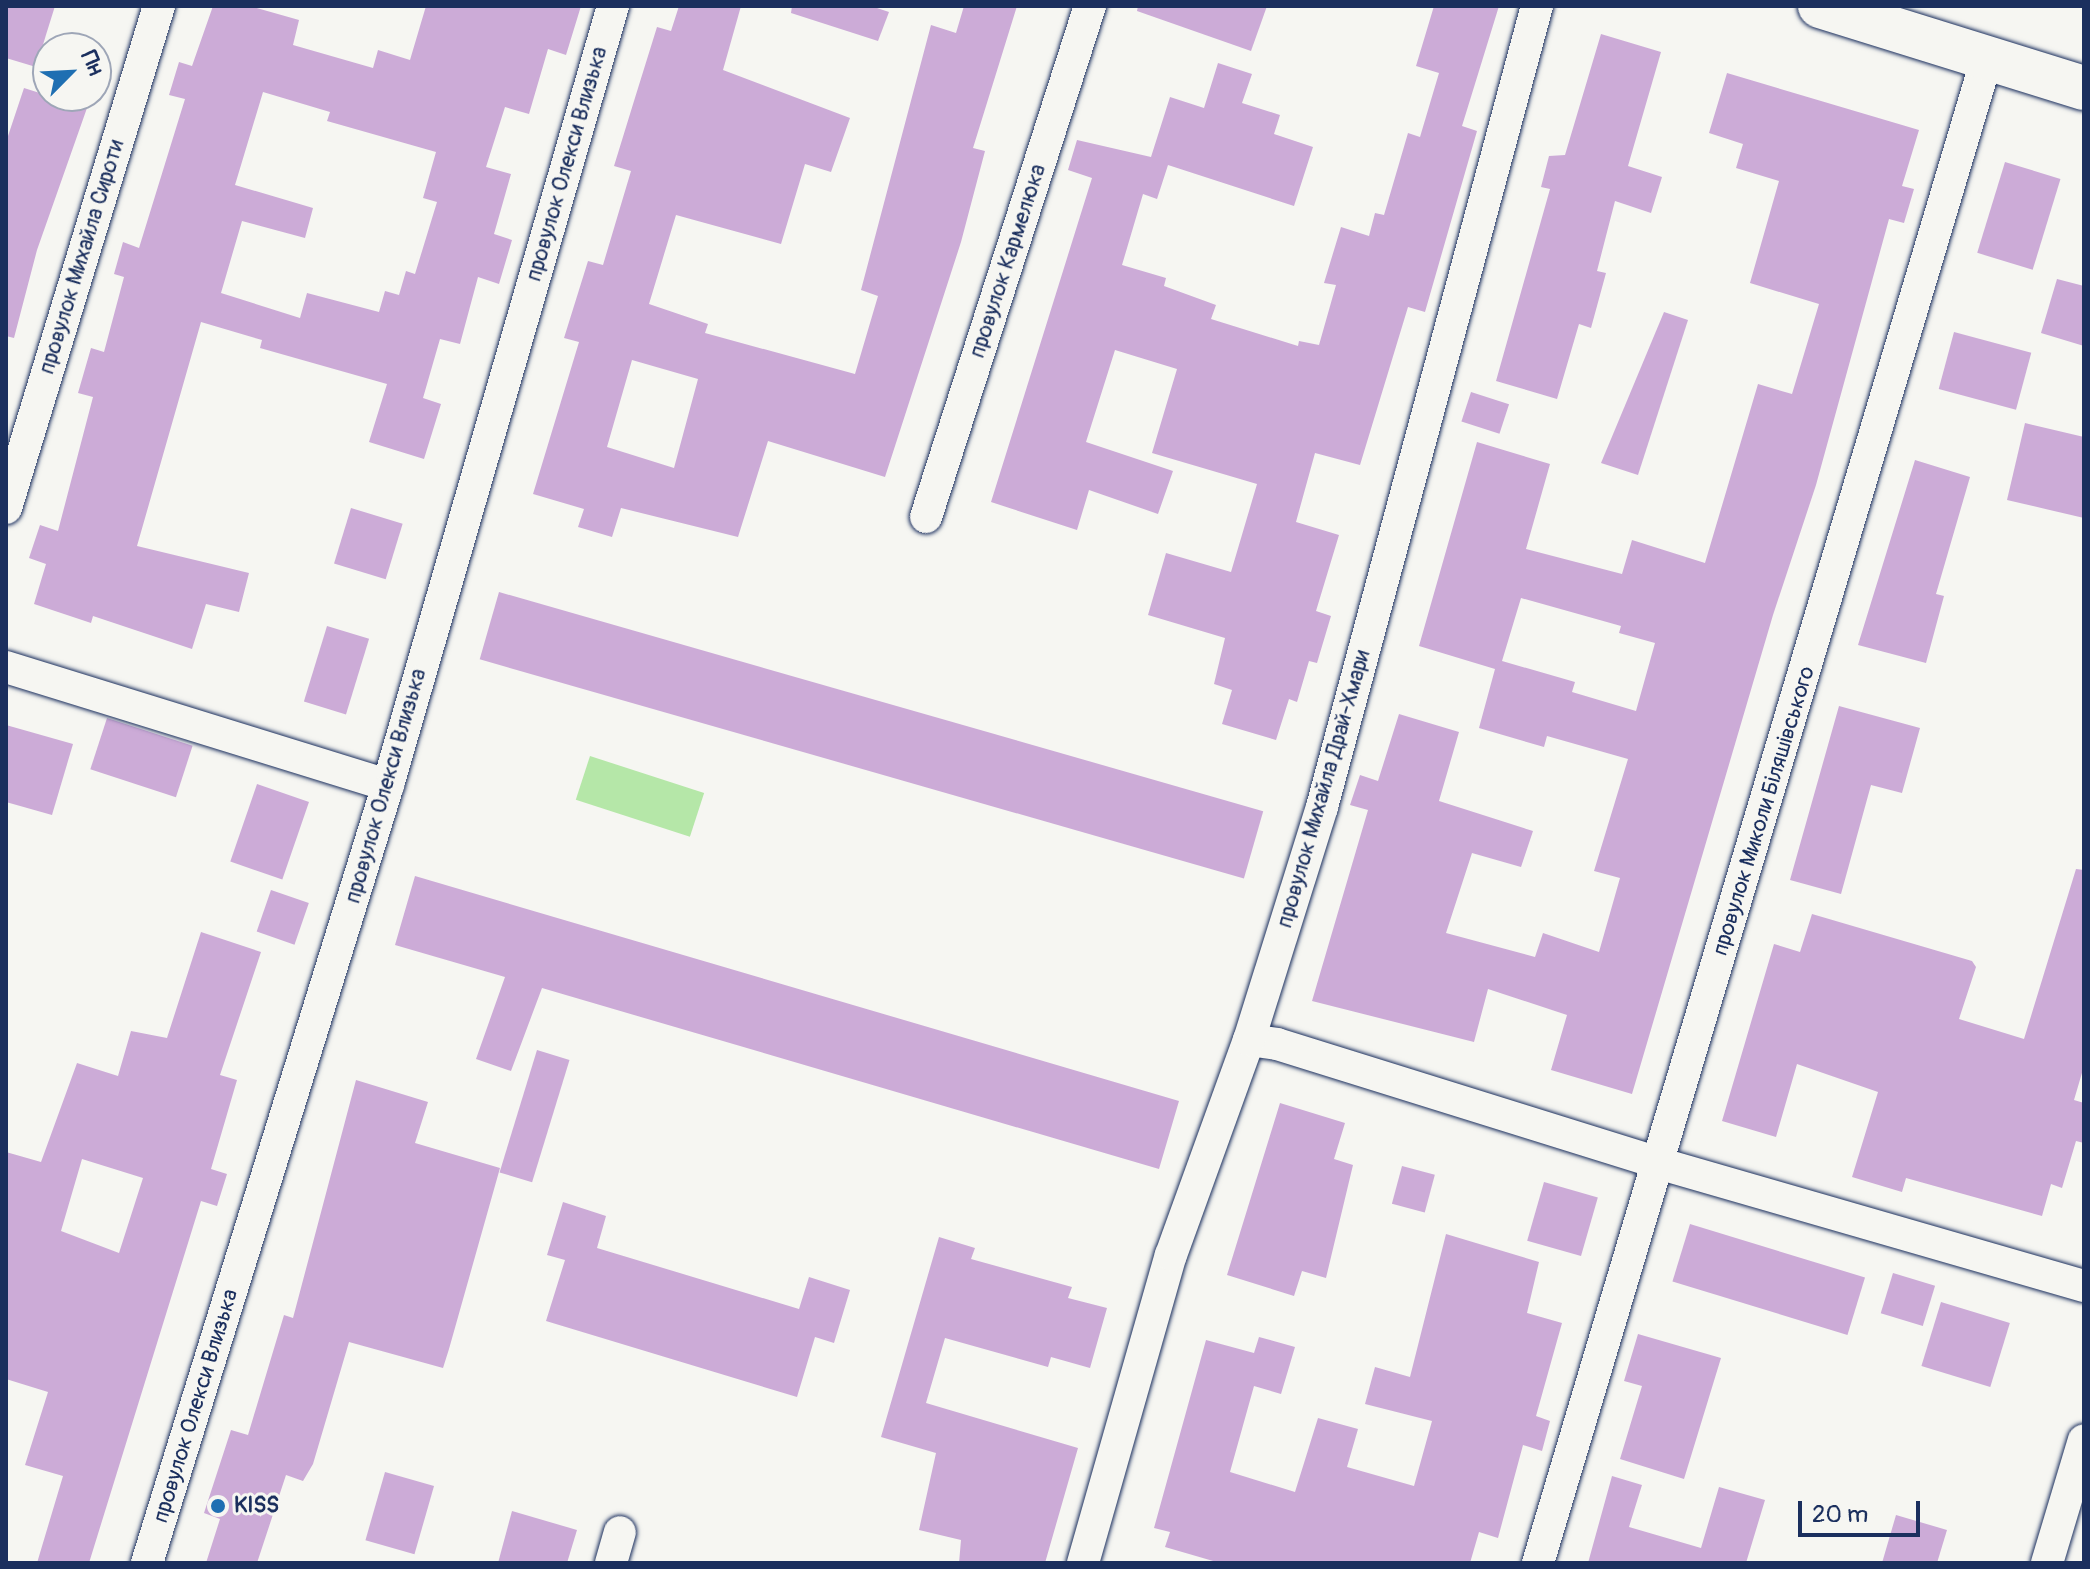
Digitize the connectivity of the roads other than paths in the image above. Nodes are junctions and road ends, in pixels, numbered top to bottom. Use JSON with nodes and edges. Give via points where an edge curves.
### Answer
{"nodes":[{"id":1,"x":159,"y":6,"type":"edge"},
{"id":2,"x":613,"y":6,"type":"edge"},
{"id":3,"x":1090,"y":6,"type":"edge"},
{"id":4,"x":1537,"y":6,"type":"edge"},
{"id":5,"x":1820,"y":6,"type":"edge"},
{"id":6,"x":1987,"y":58,"type":"junction"},
{"id":7,"x":2084,"y":88,"type":"edge"},
{"id":8,"x":6,"y":508,"type":"edge"},
{"id":9,"x":926,"y":517,"type":"dead end"},
{"id":10,"x":6,"y":667,"type":"edge"},
{"id":11,"x":388,"y":785,"type":"junction"},
{"id":12,"x":1249,"y":1040,"type":"junction"},
{"id":13,"x":1658,"y":1163,"type":"junction"},
{"id":14,"x":2084,"y":1286,"type":"edge"},
{"id":15,"x":2084,"y":1440,"type":"edge"},
{"id":16,"x":620,"y":1532,"type":"dead end"},
{"id":17,"x":147,"y":1563,"type":"edge"},
{"id":18,"x":611,"y":1563,"type":"edge"},
{"id":19,"x":1083,"y":1563,"type":"edge"},
{"id":20,"x":1538,"y":1563,"type":"edge"},
{"id":21,"x":2047,"y":1563,"type":"edge"}],
"edges":[{"from":1,"to":8,"type":"street","name":"провулок Михайла Сироти"},
{"from":2,"to":11,"type":"street","name":"провулок Олекси Влизька"},
{"from":3,"to":9,"type":"street","name":"провулок Кармелюка"},
{"from":4,"to":12,"type":"street","name":"провулок Михайла Драй-Хмари","via":[[1322,807]]},
{"from":5,"to":6,"type":"main road"},
{"from":6,"to":7,"type":"main road"},
{"from":6,"to":13,"type":"street","name":"провулок Миколи Біляшівського"},
{"from":10,"to":11,"type":"street"},
{"from":11,"to":17,"type":"street","name":"провулок Олекси Влизька"},
{"from":12,"to":13,"type":"street","via":[[1277,1044]]},
{"from":12,"to":19,"type":"street","name":"провулок Михайла Драй-Хмари","via":[[1171,1255]]},
{"from":13,"to":14,"type":"street"},
{"from":13,"to":20,"type":"street","name":"провулок Миколи Біляшівського"},
{"from":15,"to":21,"type":"street"},
{"from":16,"to":18,"type":"street"}]}
